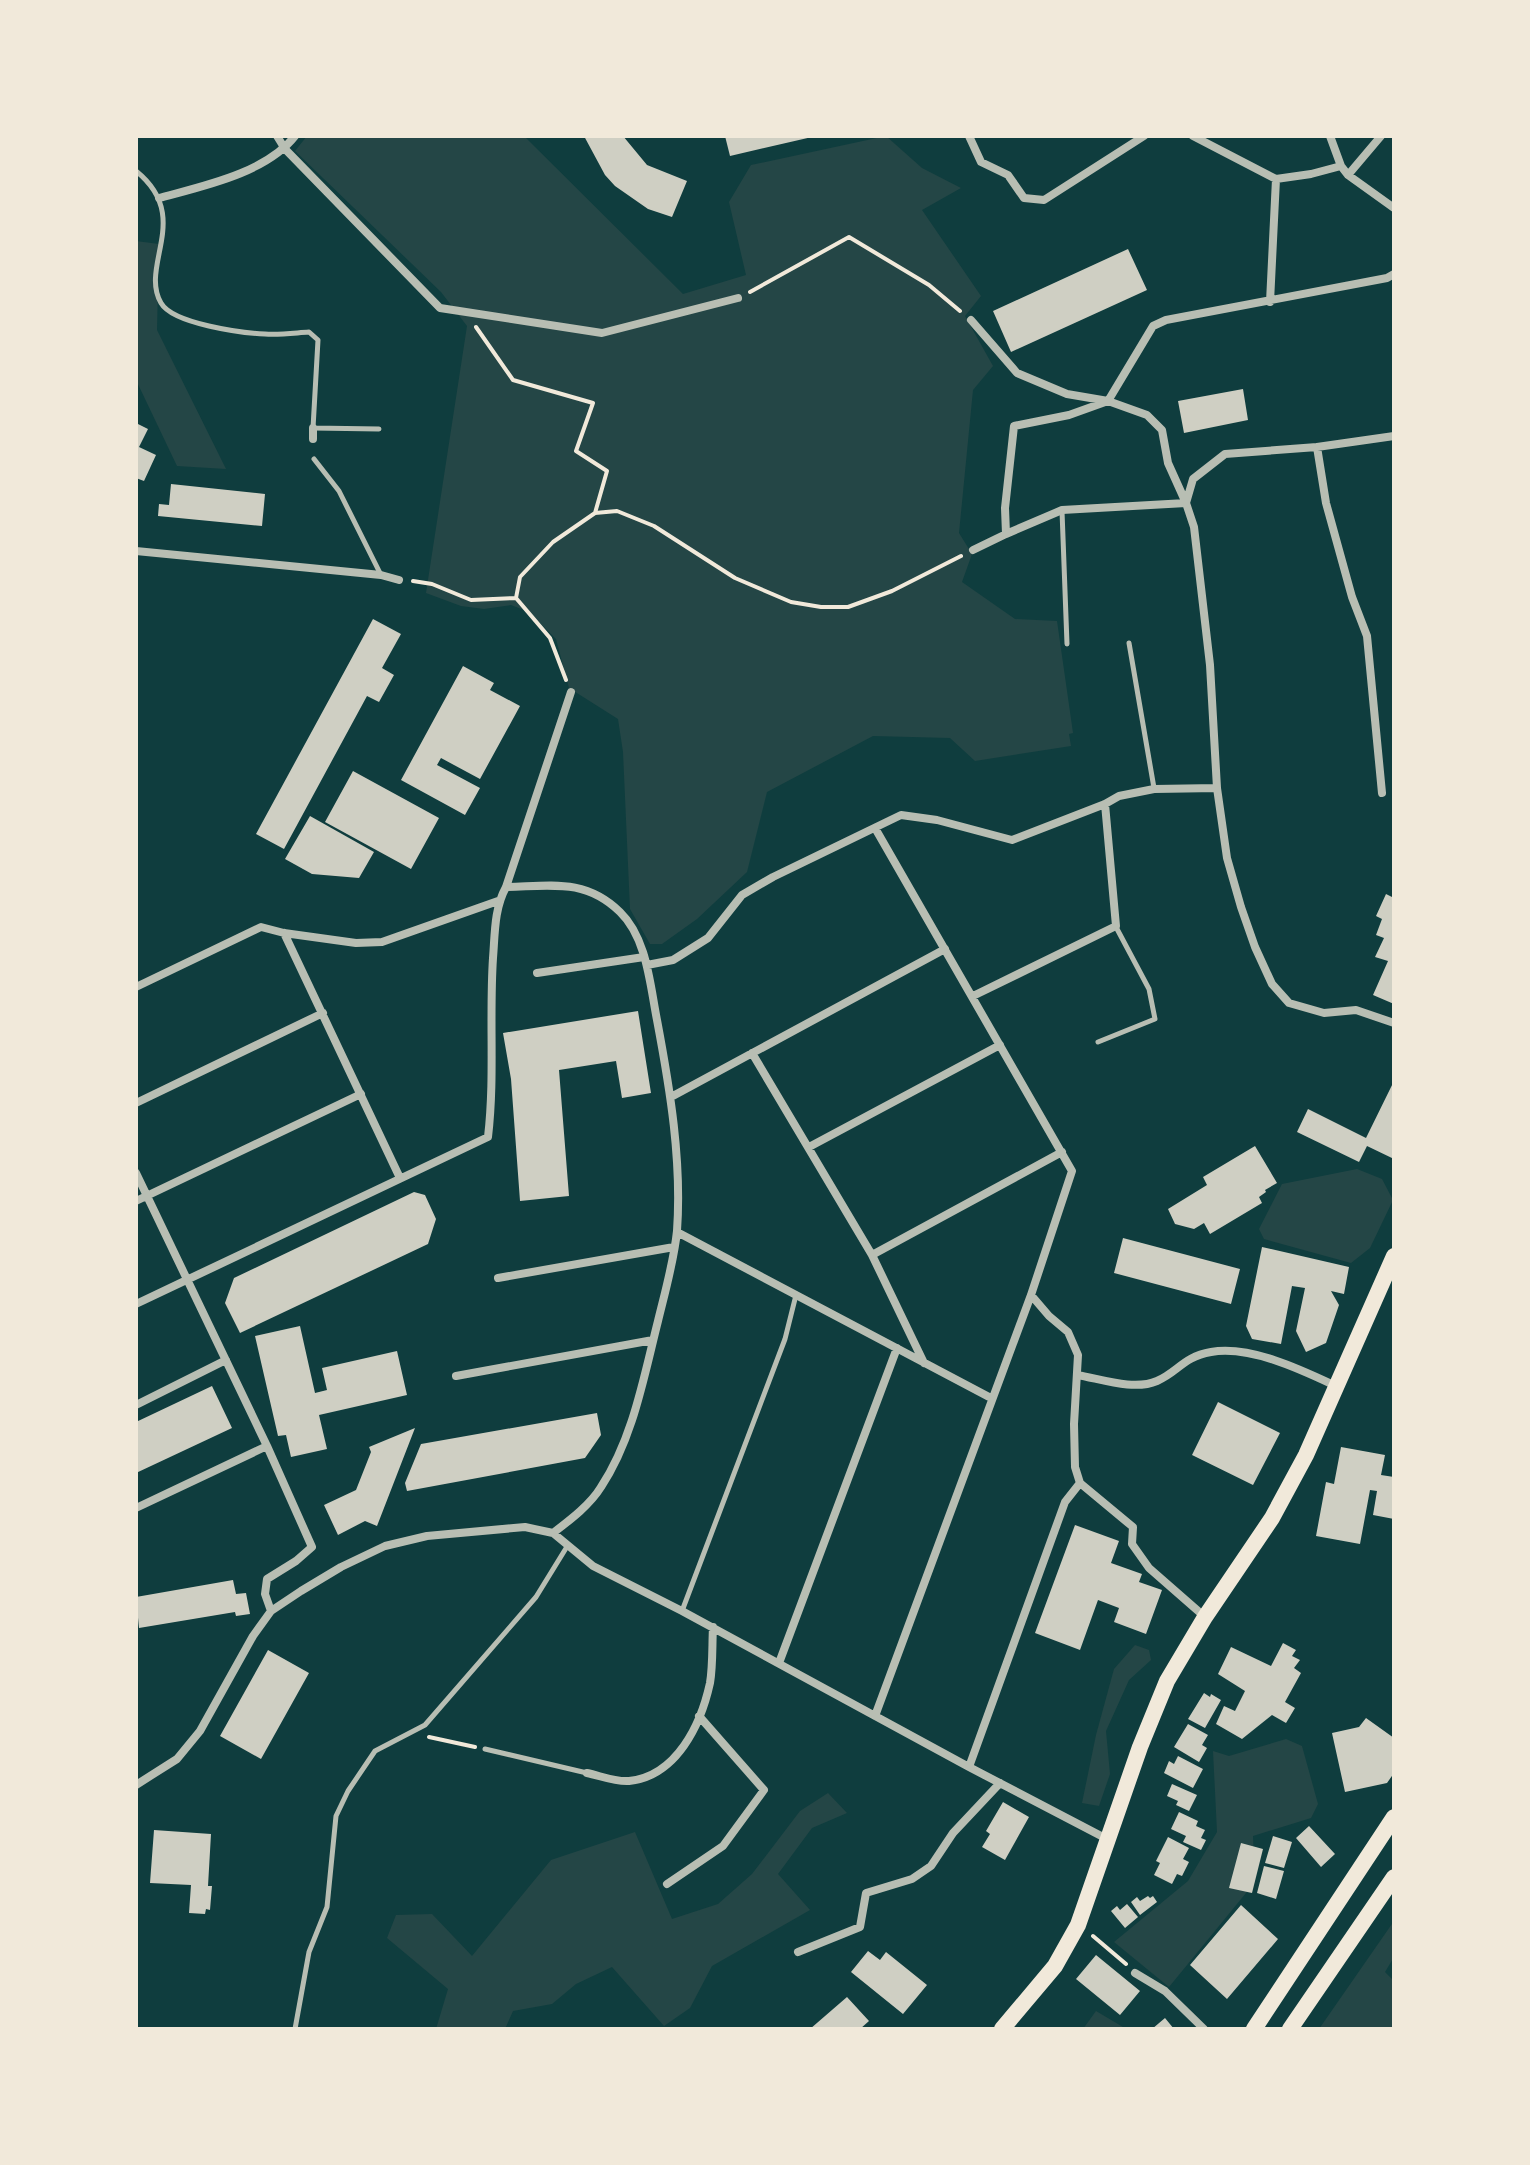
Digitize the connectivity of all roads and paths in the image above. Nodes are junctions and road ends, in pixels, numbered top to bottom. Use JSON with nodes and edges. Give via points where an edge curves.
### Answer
{"nodes":[{"id":1,"x":277,"y":136,"type":"edge"},
{"id":2,"x":295,"y":136,"type":"edge"},
{"id":3,"x":969,"y":136,"type":"edge"},
{"id":4,"x":1144,"y":136,"type":"edge"},
{"id":5,"x":1193,"y":136,"type":"edge"},
{"id":6,"x":1330,"y":136,"type":"edge"},
{"id":7,"x":1381,"y":136,"type":"edge"},
{"id":8,"x":285,"y":149,"type":"junction"},
{"id":9,"x":1341,"y":166,"type":"junction"},
{"id":10,"x":136,"y":171,"type":"edge"},
{"id":11,"x":1348,"y":175,"type":"junction"},
{"id":12,"x":1276,"y":179,"type":"junction"},
{"id":13,"x":159,"y":198,"type":"junction"},
{"id":14,"x":1394,"y":208,"type":"edge"},
{"id":15,"x":1394,"y":274,"type":"edge"},
{"id":16,"x":738,"y":298,"type":"joint"},
{"id":17,"x":1270,"y":302,"type":"junction"},
{"id":18,"x":465,"y":312,"type":"junction"},
{"id":19,"x":971,"y":320,"type":"joint"},
{"id":20,"x":1108,"y":401,"type":"junction"},
{"id":21,"x":313,"y":428,"type":"junction"},
{"id":22,"x":379,"y":429,"type":"dead end"},
{"id":23,"x":1394,"y":436,"type":"edge"},
{"id":24,"x":313,"y":439,"type":"dead end"},
{"id":25,"x":1317,"y":447,"type":"junction"},
{"id":26,"x":314,"y":459,"type":"dead end"},
{"id":27,"x":1186,"y":503,"type":"junction"},
{"id":28,"x":1062,"y":510,"type":"junction"},
{"id":29,"x":595,"y":513,"type":"junction"},
{"id":30,"x":1006,"y":534,"type":"junction"},
{"id":31,"x":973,"y":550,"type":"joint"},
{"id":32,"x":136,"y":551,"type":"edge"},
{"id":33,"x":381,"y":575,"type":"junction"},
{"id":34,"x":399,"y":580,"type":"joint"},
{"id":35,"x":516,"y":598,"type":"junction"},
{"id":36,"x":1129,"y":643,"type":"dead end"},
{"id":37,"x":1067,"y":644,"type":"dead end"},
{"id":38,"x":571,"y":692,"type":"joint"},
{"id":39,"x":1217,"y":788,"type":"junction"},
{"id":40,"x":1154,"y":789,"type":"junction"},
{"id":41,"x":1382,"y":793,"type":"dead end"},
{"id":42,"x":1105,"y":804,"type":"junction"},
{"id":43,"x":875,"y":828,"type":"junction"},
{"id":44,"x":506,"y":887,"type":"junction"},
{"id":45,"x":498,"y":901,"type":"junction"},
{"id":46,"x":1116,"y":926,"type":"junction"},
{"id":47,"x":284,"y":933,"type":"junction"},
{"id":48,"x":945,"y":949,"type":"junction"},
{"id":49,"x":645,"y":961,"type":"junction"},
{"id":50,"x":537,"y":973,"type":"dead end"},
{"id":51,"x":136,"y":987,"type":"edge"},
{"id":52,"x":973,"y":996,"type":"junction"},
{"id":53,"x":323,"y":1013,"type":"junction"},
{"id":54,"x":1394,"y":1023,"type":"edge"},
{"id":55,"x":1098,"y":1042,"type":"dead end"},
{"id":56,"x":1000,"y":1045,"type":"junction"},
{"id":57,"x":752,"y":1053,"type":"junction"},
{"id":58,"x":361,"y":1094,"type":"junction"},
{"id":59,"x":671,"y":1097,"type":"junction"},
{"id":60,"x":136,"y":1103,"type":"edge"},
{"id":61,"x":809,"y":1147,"type":"junction"},
{"id":62,"x":1062,"y":1152,"type":"junction"},
{"id":63,"x":136,"y":1173,"type":"edge"},
{"id":64,"x":400,"y":1178,"type":"junction"},
{"id":65,"x":147,"y":1196,"type":"junction"},
{"id":66,"x":136,"y":1201,"type":"edge"},
{"id":67,"x":677,"y":1232,"type":"junction"},
{"id":68,"x":674,"y":1247,"type":"junction"},
{"id":69,"x":872,"y":1255,"type":"junction"},
{"id":70,"x":1394,"y":1256,"type":"edge"},
{"id":71,"x":498,"y":1278,"type":"dead end"},
{"id":72,"x":187,"y":1279,"type":"junction"},
{"id":73,"x":797,"y":1294,"type":"junction"},
{"id":74,"x":1031,"y":1295,"type":"junction"},
{"id":75,"x":136,"y":1304,"type":"edge"},
{"id":76,"x":653,"y":1340,"type":"junction"},
{"id":77,"x":897,"y":1348,"type":"junction"},
{"id":78,"x":226,"y":1360,"type":"junction"},
{"id":79,"x":925,"y":1363,"type":"junction"},
{"id":80,"x":1077,"y":1375,"type":"junction"},
{"id":81,"x":456,"y":1376,"type":"dead end"},
{"id":82,"x":1337,"y":1386,"type":"junction"},
{"id":83,"x":991,"y":1398,"type":"junction"},
{"id":84,"x":136,"y":1405,"type":"edge"},
{"id":85,"x":267,"y":1446,"type":"junction"},
{"id":86,"x":1080,"y":1483,"type":"junction"},
{"id":87,"x":136,"y":1508,"type":"edge"},
{"id":88,"x":553,"y":1533,"type":"junction"},
{"id":89,"x":568,"y":1545,"type":"junction"},
{"id":90,"x":271,"y":1611,"type":"junction"},
{"id":91,"x":682,"y":1611,"type":"junction"},
{"id":92,"x":1205,"y":1617,"type":"junction"},
{"id":93,"x":713,"y":1627,"type":"junction"},
{"id":94,"x":779,"y":1663,"type":"junction"},
{"id":95,"x":699,"y":1716,"type":"junction"},
{"id":96,"x":875,"y":1716,"type":"junction"},
{"id":97,"x":412,"y":1731,"type":"junction"},
{"id":98,"x":485,"y":1749,"type":"joint"},
{"id":99,"x":969,"y":1767,"type":"junction"},
{"id":100,"x":587,"y":1773,"type":"joint"},
{"id":101,"x":1000,"y":1783,"type":"junction"},
{"id":102,"x":136,"y":1785,"type":"edge"},
{"id":103,"x":1394,"y":1817,"type":"edge"},
{"id":104,"x":1108,"y":1840,"type":"junction"},
{"id":105,"x":1394,"y":1877,"type":"edge"},
{"id":106,"x":667,"y":1884,"type":"dead end"},
{"id":107,"x":1106,"y":1946,"type":"dead end"},
{"id":108,"x":798,"y":1952,"type":"dead end"},
{"id":109,"x":1135,"y":1973,"type":"joint"},
{"id":110,"x":295,"y":2029,"type":"edge"},
{"id":111,"x":1002,"y":2029,"type":"edge"},
{"id":112,"x":1204,"y":2029,"type":"edge"},
{"id":113,"x":1254,"y":2029,"type":"edge"},
{"id":114,"x":1290,"y":2029,"type":"edge"}],
"edges":[{"from":1,"to":8,"type":"street"},
{"from":2,"to":8,"type":"street"},
{"from":3,"to":4,"type":"street","via":[[981,162],[1008,175],[1024,198],[1044,200]]},
{"from":5,"to":12,"type":"street"},
{"from":6,"to":9,"type":"street"},
{"from":7,"to":11,"type":"street"},
{"from":8,"to":13,"type":"street","via":[[215,183]]},
{"from":8,"to":18,"type":"street","via":[[440,308]]},
{"from":9,"to":11,"type":"street"},
{"from":9,"to":12,"type":"street"},
{"from":10,"to":13,"type":"lane"},
{"from":11,"to":14,"type":"street"},
{"from":12,"to":17,"type":"street"},
{"from":13,"to":21,"type":"lane","via":[[164,224],[156,279],[159,301],[182,318],[214,326],[264,334],[309,332],[318,340]]},
{"from":15,"to":17,"type":"street"},
{"from":16,"to":18,"type":"street","via":[[602,333]]},
{"from":16,"to":19,"type":"path","via":[[849,237],[929,285]]},
{"from":17,"to":20,"type":"street","via":[[1153,326]]},
{"from":18,"to":29,"type":"path","via":[[513,380],[593,403],[576,451],[607,471]]},
{"from":19,"to":20,"type":"street","via":[[1017,373],[1067,394]]},
{"from":20,"to":27,"type":"street","via":[[1147,415],[1162,430],[1168,463]]},
{"from":20,"to":30,"type":"street","via":[[1014,426]]},
{"from":21,"to":22,"type":"lane"},
{"from":21,"to":24,"type":"street"},
{"from":23,"to":25,"type":"street"},
{"from":25,"to":27,"type":"street","via":[[1225,454],[1193,479]]},
{"from":25,"to":41,"type":"street","via":[[1326,503],[1367,636]]},
{"from":26,"to":33,"type":"lane","via":[[339,491]]},
{"from":27,"to":28,"type":"street"},
{"from":27,"to":39,"type":"street","via":[[1194,527],[1210,665]]},
{"from":28,"to":30,"type":"street"},
{"from":28,"to":37,"type":"lane"},
{"from":29,"to":31,"type":"path","via":[[617,511],[654,526],[735,578],[791,602],[821,607],[848,607],[892,591]]},
{"from":29,"to":35,"type":"path","via":[[553,542],[520,577]]},
{"from":30,"to":31,"type":"street"},
{"from":32,"to":33,"type":"street"},
{"from":33,"to":34,"type":"street"},
{"from":34,"to":35,"type":"path","via":[[432,584],[471,600]]},
{"from":35,"to":38,"type":"path","via":[[550,638]]},
{"from":36,"to":40,"type":"lane"},
{"from":38,"to":44,"type":"street"},
{"from":39,"to":40,"type":"street"},
{"from":39,"to":54,"type":"street","via":[[1227,858],[1272,984],[1289,1003],[1307,1010],[1356,1010]]},
{"from":40,"to":42,"type":"street"},
{"from":42,"to":43,"type":"street","via":[[1012,840],[901,815]]},
{"from":42,"to":46,"type":"street"},
{"from":43,"to":48,"type":"street"},
{"from":43,"to":49,"type":"street","via":[[742,895],[708,938],[673,960]]},
{"from":44,"to":45,"type":"street"},
{"from":44,"to":49,"type":"street","via":[[572,885],[604,899],[623,914]]},
{"from":45,"to":47,"type":"street","via":[[382,942]]},
{"from":45,"to":64,"type":"street","via":[[488,1137]]},
{"from":46,"to":52,"type":"street"},
{"from":46,"to":55,"type":"lane","via":[[1149,989],[1155,1019]]},
{"from":47,"to":51,"type":"street","via":[[261,927]]},
{"from":47,"to":53,"type":"street"},
{"from":48,"to":52,"type":"street"},
{"from":48,"to":57,"type":"street"},
{"from":49,"to":50,"type":"street"},
{"from":49,"to":59,"type":"street"},
{"from":52,"to":56,"type":"street"},
{"from":53,"to":58,"type":"street"},
{"from":53,"to":60,"type":"street"},
{"from":56,"to":61,"type":"street"},
{"from":56,"to":62,"type":"street"},
{"from":57,"to":59,"type":"street"},
{"from":57,"to":61,"type":"street"},
{"from":58,"to":64,"type":"street"},
{"from":58,"to":65,"type":"street"},
{"from":59,"to":67,"type":"street"},
{"from":61,"to":69,"type":"street"},
{"from":62,"to":69,"type":"street"},
{"from":62,"to":74,"type":"street","via":[[1072,1171]]},
{"from":63,"to":65,"type":"street"},
{"from":64,"to":72,"type":"street"},
{"from":65,"to":66,"type":"street"},
{"from":65,"to":72,"type":"street"},
{"from":67,"to":68,"type":"street"},
{"from":67,"to":73,"type":"street"},
{"from":68,"to":71,"type":"street"},
{"from":68,"to":76,"type":"street"},
{"from":69,"to":79,"type":"street"},
{"from":70,"to":82,"type":"highway"},
{"from":72,"to":75,"type":"street"},
{"from":72,"to":78,"type":"street"},
{"from":73,"to":77,"type":"street"},
{"from":73,"to":91,"type":"lane","via":[[785,1339]]},
{"from":74,"to":80,"type":"street","via":[[1068,1332],[1078,1355]]},
{"from":74,"to":83,"type":"street"},
{"from":76,"to":81,"type":"street"},
{"from":76,"to":88,"type":"street","via":[[619,1455],[600,1489]]},
{"from":77,"to":79,"type":"street"},
{"from":77,"to":94,"type":"street"},
{"from":78,"to":84,"type":"street"},
{"from":78,"to":85,"type":"street"},
{"from":79,"to":83,"type":"street"},
{"from":80,"to":82,"type":"street","via":[[1131,1384],[1157,1381],[1185,1360],[1213,1351],[1259,1355]]},
{"from":80,"to":86,"type":"street","via":[[1075,1467]]},
{"from":82,"to":92,"type":"highway","via":[[1272,1518]]},
{"from":83,"to":96,"type":"street"},
{"from":85,"to":87,"type":"street"},
{"from":85,"to":90,"type":"street","via":[[312,1547],[267,1579]]},
{"from":86,"to":92,"type":"street","via":[[1133,1527],[1132,1544],[1149,1568]]},
{"from":86,"to":99,"type":"street","via":[[1065,1502]]},
{"from":88,"to":89,"type":"street"},
{"from":88,"to":90,"type":"street","via":[[525,1527],[478,1529],[385,1546]]},
{"from":89,"to":91,"type":"street","via":[[593,1566]]},
{"from":89,"to":97,"type":"lane","via":[[536,1597],[425,1725]]},
{"from":90,"to":102,"type":"street","via":[[200,1731],[177,1759]]},
{"from":91,"to":93,"type":"street"},
{"from":92,"to":104,"type":"highway","via":[[1167,1681]]},
{"from":93,"to":94,"type":"street"},
{"from":93,"to":95,"type":"street","via":[[710,1681]]},
{"from":94,"to":96,"type":"street"},
{"from":95,"to":100,"type":"street","via":[[674,1759],[654,1773],[632,1781]]},
{"from":95,"to":106,"type":"street","via":[[764,1790],[723,1846]]},
{"from":96,"to":99,"type":"street"},
{"from":97,"to":98,"type":"path"},
{"from":97,"to":110,"type":"lane","via":[[375,1751],[336,1816],[327,1907],[309,1952]]},
{"from":98,"to":100,"type":"lane"},
{"from":99,"to":101,"type":"street"},
{"from":101,"to":104,"type":"street"},
{"from":101,"to":108,"type":"street","via":[[953,1833],[931,1866],[912,1879],[866,1893],[860,1927]]},
{"from":103,"to":113,"type":"highway"},
{"from":104,"to":111,"type":"highway","via":[[1078,1925],[1055,1966]]},
{"from":105,"to":114,"type":"highway"},
{"from":107,"to":109,"type":"path"},
{"from":109,"to":112,"type":"street","via":[[1165,1991]]}]}
